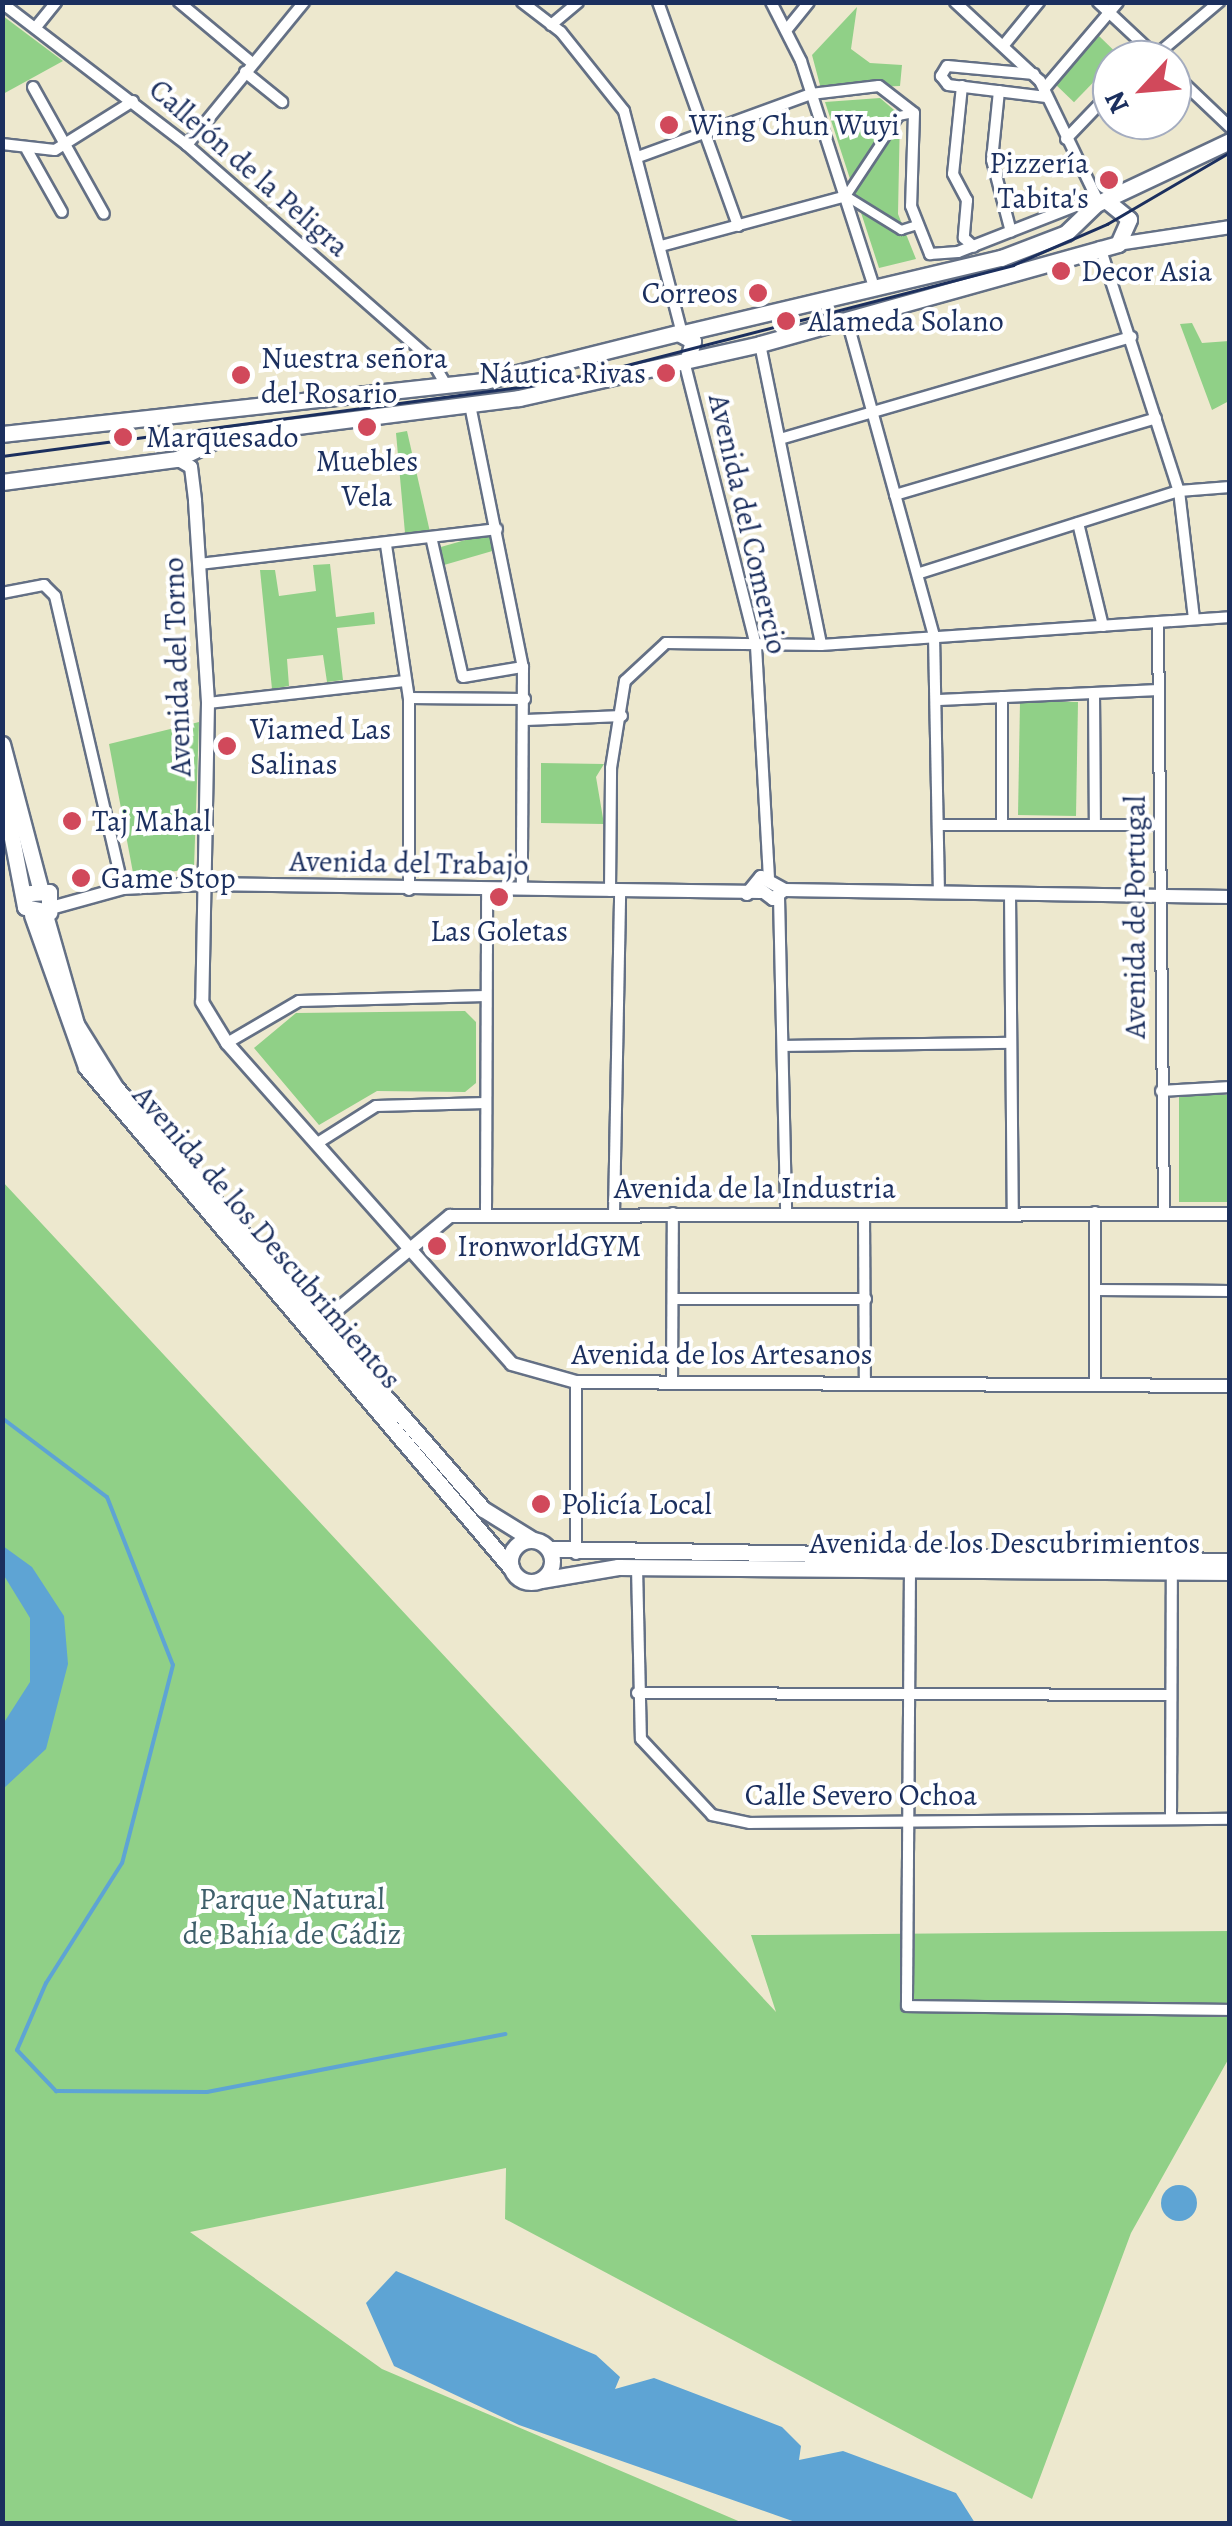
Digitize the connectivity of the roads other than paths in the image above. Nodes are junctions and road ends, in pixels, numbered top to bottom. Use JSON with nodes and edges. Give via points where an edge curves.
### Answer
{"nodes":[{"id":1,"x":56,"y":2,"type":"edge"},
{"id":2,"x":179,"y":2,"type":"edge"},
{"id":3,"x":304,"y":2,"type":"edge"},
{"id":4,"x":522,"y":2,"type":"edge"},
{"id":5,"x":578,"y":2,"type":"edge"},
{"id":6,"x":658,"y":2,"type":"edge"},
{"id":7,"x":771,"y":2,"type":"edge"},
{"id":8,"x":809,"y":2,"type":"edge"},
{"id":9,"x":1039,"y":2,"type":"edge"},
{"id":10,"x":1098,"y":2,"type":"edge"},
{"id":11,"x":1118,"y":2,"type":"edge"},
{"id":12,"x":1219,"y":2,"type":"edge"},
{"id":13,"x":2,"y":3,"type":"edge"},
{"id":14,"x":959,"y":4,"type":"edge"},
{"id":15,"x":1110,"y":14,"type":"junction"},
{"id":16,"x":552,"y":26,"type":"junction"},
{"id":17,"x":36,"y":28,"type":"junction"},
{"id":18,"x":788,"y":28,"type":"junction"},
{"id":19,"x":1139,"y":40,"type":"edge"},
{"id":20,"x":1173,"y":40,"type":"edge"},
{"id":21,"x":1003,"y":46,"type":"junction"},
{"id":22,"x":248,"y":68,"type":"junction"},
{"id":23,"x":1035,"y":74,"type":"junction"},
{"id":24,"x":962,"y":86,"type":"junction"},
{"id":25,"x":33,"y":87,"type":"dead end"},
{"id":26,"x":999,"y":91,"type":"junction"},
{"id":27,"x":1045,"y":93,"type":"junction"},
{"id":28,"x":811,"y":94,"type":"junction"},
{"id":29,"x":1192,"y":95,"type":"edge"},
{"id":30,"x":133,"y":101,"type":"junction"},
{"id":31,"x":282,"y":102,"type":"dead end"},
{"id":32,"x":1092,"y":112,"type":"edge"},
{"id":33,"x":914,"y":114,"type":"junction"},
{"id":34,"x":704,"y":132,"type":"junction"},
{"id":35,"x":1229,"y":137,"type":"edge"},
{"id":36,"x":1066,"y":139,"type":"junction"},
{"id":37,"x":2,"y":144,"type":"edge"},
{"id":38,"x":66,"y":145,"type":"junction"},
{"id":39,"x":187,"y":145,"type":"junction"},
{"id":40,"x":27,"y":150,"type":"junction"},
{"id":41,"x":638,"y":157,"type":"junction"},
{"id":42,"x":846,"y":196,"type":"junction"},
{"id":43,"x":1098,"y":204,"type":"junction"},
{"id":44,"x":62,"y":212,"type":"dead end"},
{"id":45,"x":104,"y":214,"type":"dead end"},
{"id":46,"x":738,"y":226,"type":"junction"},
{"id":47,"x":914,"y":226,"type":"junction"},
{"id":48,"x":1230,"y":227,"type":"edge"},
{"id":49,"x":1011,"y":232,"type":"junction"},
{"id":50,"x":1118,"y":244,"type":"junction"},
{"id":51,"x":661,"y":246,"type":"junction"},
{"id":52,"x":1100,"y":246,"type":"junction"},
{"id":53,"x":974,"y":247,"type":"junction"},
{"id":54,"x":872,"y":281,"type":"junction"},
{"id":55,"x":847,"y":320,"type":"junction"},
{"id":56,"x":679,"y":334,"type":"junction"},
{"id":57,"x":1131,"y":337,"type":"junction"},
{"id":58,"x":760,"y":344,"type":"junction"},
{"id":59,"x":684,"y":361,"type":"junction"},
{"id":60,"x":446,"y":387,"type":"junction"},
{"id":61,"x":470,"y":405,"type":"junction"},
{"id":62,"x":872,"y":414,"type":"junction"},
{"id":63,"x":1156,"y":418,"type":"junction"},
{"id":64,"x":2,"y":434,"type":"edge"},
{"id":65,"x":780,"y":439,"type":"junction"},
{"id":66,"x":177,"y":459,"type":"junction"},
{"id":67,"x":2,"y":482,"type":"edge"},
{"id":68,"x":1230,"y":487,"type":"edge"},
{"id":69,"x":1179,"y":491,"type":"junction"},
{"id":70,"x":896,"y":495,"type":"junction"},
{"id":71,"x":1078,"y":523,"type":"junction"},
{"id":72,"x":497,"y":528,"type":"junction"},
{"id":73,"x":432,"y":541,"type":"junction"},
{"id":74,"x":386,"y":544,"type":"junction"},
{"id":75,"x":200,"y":564,"type":"junction"},
{"id":76,"x":920,"y":573,"type":"junction"},
{"id":77,"x":2,"y":593,"type":"edge"},
{"id":78,"x":1230,"y":617,"type":"edge"},
{"id":79,"x":1194,"y":618,"type":"junction"},
{"id":80,"x":1158,"y":622,"type":"junction"},
{"id":81,"x":1103,"y":626,"type":"junction"},
{"id":82,"x":934,"y":635,"type":"junction"},
{"id":83,"x":756,"y":646,"type":"junction"},
{"id":84,"x":821,"y":646,"type":"junction"},
{"id":85,"x":523,"y":667,"type":"junction"},
{"id":86,"x":405,"y":681,"type":"junction"},
{"id":87,"x":1160,"y":690,"type":"junction"},
{"id":88,"x":1094,"y":693,"type":"junction"},
{"id":89,"x":1002,"y":697,"type":"junction"},
{"id":90,"x":410,"y":698,"type":"junction"},
{"id":91,"x":526,"y":699,"type":"junction"},
{"id":92,"x":939,"y":700,"type":"junction"},
{"id":93,"x":208,"y":703,"type":"junction"},
{"id":94,"x":622,"y":716,"type":"junction"},
{"id":95,"x":526,"y":720,"type":"junction"},
{"id":96,"x":2,"y":744,"type":"edge"},
{"id":97,"x":2,"y":786,"type":"edge"},
{"id":98,"x":938,"y":824,"type":"junction"},
{"id":99,"x":1002,"y":825,"type":"junction"},
{"id":100,"x":1095,"y":825,"type":"junction"},
{"id":101,"x":1160,"y":825,"type":"junction"},
{"id":102,"x":769,"y":878,"type":"junction"},
{"id":103,"x":204,"y":884,"type":"junction"},
{"id":104,"x":124,"y":888,"type":"junction"},
{"id":105,"x":522,"y":889,"type":"junction"},
{"id":106,"x":408,"y":890,"type":"junction"},
{"id":107,"x":487,"y":891,"type":"junction"},
{"id":108,"x":754,"y":891,"type":"junction"},
{"id":109,"x":939,"y":892,"type":"junction"},
{"id":110,"x":615,"y":893,"type":"junction"},
{"id":111,"x":782,"y":894,"type":"junction"},
{"id":112,"x":1010,"y":894,"type":"junction"},
{"id":113,"x":1161,"y":896,"type":"junction"},
{"id":114,"x":1230,"y":896,"type":"edge"},
{"id":115,"x":41,"y":902,"type":"junction"},
{"id":116,"x":486,"y":996,"type":"junction"},
{"id":117,"x":227,"y":1044,"type":"junction"},
{"id":118,"x":1009,"y":1044,"type":"junction"},
{"id":119,"x":785,"y":1046,"type":"junction"},
{"id":120,"x":1230,"y":1088,"type":"edge"},
{"id":121,"x":1161,"y":1091,"type":"junction"},
{"id":122,"x":486,"y":1103,"type":"junction"},
{"id":123,"x":316,"y":1144,"type":"junction"},
{"id":124,"x":673,"y":1212,"type":"junction"},
{"id":125,"x":786,"y":1212,"type":"junction"},
{"id":126,"x":1013,"y":1212,"type":"junction"},
{"id":127,"x":1096,"y":1212,"type":"junction"},
{"id":128,"x":1164,"y":1212,"type":"junction"},
{"id":129,"x":614,"y":1213,"type":"junction"},
{"id":130,"x":486,"y":1214,"type":"junction"},
{"id":131,"x":864,"y":1214,"type":"junction"},
{"id":132,"x":1230,"y":1214,"type":"edge"},
{"id":133,"x":408,"y":1245,"type":"junction"},
{"id":134,"x":1096,"y":1290,"type":"junction"},
{"id":135,"x":1230,"y":1290,"type":"edge"},
{"id":136,"x":673,"y":1298,"type":"junction"},
{"id":137,"x":866,"y":1300,"type":"junction"},
{"id":138,"x":321,"y":1323,"type":"junction"},
{"id":139,"x":866,"y":1380,"type":"junction"},
{"id":140,"x":576,"y":1382,"type":"junction"},
{"id":141,"x":672,"y":1382,"type":"junction"},
{"id":142,"x":1095,"y":1385,"type":"junction"},
{"id":143,"x":1230,"y":1386,"type":"edge"},
{"id":144,"x":533,"y":1540,"type":"junction"},
{"id":145,"x":548,"y":1549,"type":"junction"},
{"id":146,"x":576,"y":1554,"type":"junction"},
{"id":147,"x":1230,"y":1561,"type":"edge"},
{"id":148,"x":637,"y":1567,"type":"junction"},
{"id":149,"x":511,"y":1568,"type":"junction"},
{"id":150,"x":910,"y":1569,"type":"junction"},
{"id":151,"x":1172,"y":1571,"type":"junction"},
{"id":152,"x":1230,"y":1572,"type":"edge"},
{"id":153,"x":541,"y":1580,"type":"junction"},
{"id":154,"x":912,"y":1692,"type":"junction"},
{"id":155,"x":637,"y":1693,"type":"junction"},
{"id":156,"x":1171,"y":1695,"type":"junction"},
{"id":157,"x":911,"y":1819,"type":"junction"},
{"id":158,"x":1171,"y":1819,"type":"junction"},
{"id":159,"x":1230,"y":1820,"type":"edge"},
{"id":160,"x":1230,"y":2010,"type":"edge"}],
"edges":[{"from":1,"to":17,"type":"street"},
{"from":2,"to":22,"type":"street"},
{"from":3,"to":22,"type":"street"},
{"from":4,"to":16,"type":"street"},
{"from":5,"to":16,"type":"street"},
{"from":6,"to":34,"type":"street"},
{"from":7,"to":18,"type":"street"},
{"from":8,"to":18,"type":"street"},
{"from":9,"to":21,"type":"street"},
{"from":10,"to":15,"type":"street"},
{"from":11,"to":15,"type":"street"},
{"from":12,"to":20,"type":"street"},
{"from":13,"to":17,"type":"street","name":"Callejón de la Peligra"},
{"from":14,"to":21,"type":"street"},
{"from":15,"to":19,"type":"street"},
{"from":15,"to":27,"type":"street"},
{"from":16,"to":41,"type":"street","via":[[624,111]]},
{"from":17,"to":30,"type":"street","name":"Callejón de la Peligra"},
{"from":18,"to":28,"type":"street"},
{"from":21,"to":23,"type":"street"},
{"from":22,"to":31,"type":"street"},
{"from":22,"to":39,"type":"street"},
{"from":23,"to":24,"type":"street","via":[[944,68],[942,82]]},
{"from":23,"to":27,"type":"street"},
{"from":24,"to":26,"type":"street"},
{"from":24,"to":53,"type":"street","via":[[953,174],[967,200],[964,238]]},
{"from":25,"to":38,"type":"street"},
{"from":26,"to":27,"type":"street"},
{"from":26,"to":49,"type":"street","via":[[992,160]]},
{"from":27,"to":36,"type":"street"},
{"from":28,"to":33,"type":"street","via":[[879,86]]},
{"from":28,"to":34,"type":"street"},
{"from":28,"to":42,"type":"street"},
{"from":29,"to":35,"type":"street"},
{"from":30,"to":38,"type":"street"},
{"from":30,"to":39,"type":"street","name":"Callejón de la Peligra"},
{"from":32,"to":36,"type":"street"},
{"from":33,"to":42,"type":"street","via":[[899,116]]},
{"from":33,"to":47,"type":"street"},
{"from":34,"to":41,"type":"street"},
{"from":34,"to":46,"type":"street"},
{"from":35,"to":43,"type":"main road"},
{"from":36,"to":43,"type":"street"},
{"from":37,"to":40,"type":"street"},
{"from":38,"to":40,"type":"street"},
{"from":38,"to":45,"type":"street"},
{"from":39,"to":60,"type":"street","name":"Callejón de la Peligra","via":[[431,359]]},
{"from":40,"to":44,"type":"street"},
{"from":41,"to":51,"type":"street"},
{"from":42,"to":46,"type":"street"},
{"from":42,"to":47,"type":"street","via":[[901,230]]},
{"from":42,"to":54,"type":"street"},
{"from":43,"to":49,"type":"street"},
{"from":43,"to":50,"type":"main road","via":[[1129,219]]},
{"from":43,"to":52,"type":"main road","via":[[1086,235]]},
{"from":43,"to":54,"type":"main road","via":[[1066,233],[978,265]]},
{"from":46,"to":51,"type":"street"},
{"from":47,"to":53,"type":"street","via":[[930,254]]},
{"from":48,"to":50,"type":"street"},
{"from":49,"to":53,"type":"street"},
{"from":50,"to":52,"type":"main road"},
{"from":51,"to":56,"type":"street"},
{"from":52,"to":55,"type":"main road"},
{"from":52,"to":57,"type":"street"},
{"from":54,"to":56,"type":"main road"},
{"from":55,"to":58,"type":"main road"},
{"from":55,"to":62,"type":"street"},
{"from":56,"to":59,"type":"main road","via":[[695,348]]},
{"from":56,"to":59,"type":"main road","via":[[666,352]]},
{"from":56,"to":60,"type":"main road"},
{"from":57,"to":62,"type":"street"},
{"from":57,"to":63,"type":"street"},
{"from":58,"to":59,"type":"main road"},
{"from":58,"to":65,"type":"street"},
{"from":59,"to":61,"type":"main road"},
{"from":59,"to":83,"type":"street","name":"Avenida del Comercio"},
{"from":60,"to":64,"type":"main road"},
{"from":61,"to":66,"type":"main road","via":[[226,435]]},
{"from":61,"to":72,"type":"street"},
{"from":62,"to":65,"type":"street"},
{"from":62,"to":70,"type":"street"},
{"from":63,"to":69,"type":"street"},
{"from":63,"to":70,"type":"street"},
{"from":65,"to":84,"type":"street"},
{"from":66,"to":67,"type":"main road"},
{"from":66,"to":75,"type":"street","name":"Avenida del Torno","via":[[191,467]]},
{"from":68,"to":69,"type":"street"},
{"from":69,"to":71,"type":"street"},
{"from":69,"to":79,"type":"street"},
{"from":70,"to":76,"type":"street"},
{"from":71,"to":76,"type":"street"},
{"from":71,"to":81,"type":"street"},
{"from":72,"to":73,"type":"street"},
{"from":72,"to":85,"type":"street"},
{"from":73,"to":74,"type":"street"},
{"from":73,"to":85,"type":"street","via":[[463,677]]},
{"from":74,"to":75,"type":"street"},
{"from":74,"to":86,"type":"street"},
{"from":75,"to":93,"type":"street","name":"Avenida del Torno"},
{"from":76,"to":82,"type":"street"},
{"from":77,"to":104,"type":"street","via":[[44,585],[55,596]]},
{"from":78,"to":79,"type":"street"},
{"from":79,"to":80,"type":"street"},
{"from":80,"to":81,"type":"street"},
{"from":80,"to":87,"type":"street","name":"Avenida de Portugal"},
{"from":81,"to":82,"type":"street"},
{"from":82,"to":84,"type":"street"},
{"from":82,"to":92,"type":"street"},
{"from":83,"to":84,"type":"street"},
{"from":83,"to":94,"type":"street","via":[[666,643],[625,680]]},
{"from":83,"to":102,"type":"street","name":"Avenida del Comercio"},
{"from":85,"to":91,"type":"street"},
{"from":86,"to":90,"type":"street"},
{"from":86,"to":93,"type":"street"},
{"from":87,"to":88,"type":"street"},
{"from":87,"to":101,"type":"street","name":"Avenida de Portugal"},
{"from":88,"to":89,"type":"street"},
{"from":88,"to":100,"type":"street"},
{"from":89,"to":92,"type":"street"},
{"from":89,"to":99,"type":"street"},
{"from":90,"to":91,"type":"street"},
{"from":90,"to":106,"type":"street"},
{"from":91,"to":95,"type":"street"},
{"from":92,"to":98,"type":"street"},
{"from":93,"to":103,"type":"street","name":"Avenida del Torno"},
{"from":94,"to":95,"type":"street"},
{"from":94,"to":110,"type":"street","via":[[611,768]]},
{"from":95,"to":105,"type":"street"},
{"from":96,"to":115,"type":"main road","name":"Avenida de los Descubrimientos"},
{"from":97,"to":115,"type":"main road","name":"Avenida de los Descubrimientos"},
{"from":98,"to":99,"type":"street"},
{"from":98,"to":109,"type":"street"},
{"from":99,"to":100,"type":"street"},
{"from":100,"to":101,"type":"street"},
{"from":101,"to":113,"type":"street","name":"Avenida de Portugal"},
{"from":102,"to":108,"type":"street"},
{"from":102,"to":111,"type":"street"},
{"from":103,"to":104,"type":"street","name":"Avenida del Trabajo"},
{"from":103,"to":106,"type":"street","name":"Avenida del Trabajo"},
{"from":103,"to":117,"type":"street","name":"Avenida de los Artesanos","via":[[200,986]]},
{"from":104,"to":115,"type":"street","name":"Avenida del Trabajo"},
{"from":105,"to":107,"type":"street","name":"Avenida del Trabajo"},
{"from":105,"to":110,"type":"street","name":"Avenida del Trabajo"},
{"from":106,"to":107,"type":"street","name":"Avenida del Trabajo"},
{"from":107,"to":116,"type":"street"},
{"from":108,"to":110,"type":"street","name":"Avenida del Trabajo"},
{"from":108,"to":111,"type":"street","name":"Avenida del Trabajo"},
{"from":109,"to":111,"type":"street"},
{"from":109,"to":112,"type":"street"},
{"from":110,"to":129,"type":"street"},
{"from":111,"to":119,"type":"street"},
{"from":112,"to":113,"type":"street"},
{"from":112,"to":118,"type":"street"},
{"from":113,"to":114,"type":"street"},
{"from":113,"to":121,"type":"street","name":"Avenida de Portugal"},
{"from":115,"to":138,"type":"main road","name":"Avenida de los Descubrimientos","via":[[76,1024],[101,1070]]},
{"from":115,"to":149,"type":"main road","name":"Avenida de los Descubrimientos","via":[[86,1067]]},
{"from":116,"to":117,"type":"street","via":[[298,1002]]},
{"from":116,"to":122,"type":"street"},
{"from":117,"to":123,"type":"street","name":"Avenida de los Artesanos"},
{"from":118,"to":119,"type":"street"},
{"from":118,"to":126,"type":"street"},
{"from":119,"to":125,"type":"street"},
{"from":120,"to":121,"type":"street"},
{"from":121,"to":128,"type":"street","name":"Avenida de Portugal"},
{"from":122,"to":123,"type":"street","via":[[376,1106]]},
{"from":122,"to":130,"type":"street"},
{"from":123,"to":133,"type":"street","name":"Avenida de los Artesanos"},
{"from":124,"to":125,"type":"street","name":"Avenida de la Industria"},
{"from":124,"to":129,"type":"street","name":"Avenida de la Industria"},
{"from":124,"to":136,"type":"street"},
{"from":125,"to":131,"type":"street","name":"Avenida de la Industria"},
{"from":126,"to":127,"type":"street","name":"Avenida de la Industria"},
{"from":126,"to":131,"type":"street","name":"Avenida de la Industria"},
{"from":127,"to":128,"type":"street","name":"Avenida de la Industria"},
{"from":127,"to":134,"type":"street"},
{"from":128,"to":132,"type":"street","name":"Avenida de la Industria"},
{"from":129,"to":130,"type":"street","name":"Avenida de la Industria"},
{"from":130,"to":133,"type":"street","name":"Avenida de la Industria","via":[[450,1216]]},
{"from":131,"to":137,"type":"street"},
{"from":133,"to":138,"type":"street","name":"Avenida de la Industria"},
{"from":133,"to":140,"type":"street","name":"Avenida de los Artesanos","via":[[512,1364]]},
{"from":134,"to":135,"type":"street"},
{"from":134,"to":142,"type":"street"},
{"from":136,"to":137,"type":"street"},
{"from":136,"to":141,"type":"street"},
{"from":137,"to":139,"type":"street"},
{"from":138,"to":144,"type":"main road","name":"Avenida de los Descubrimientos","via":[[483,1509]]},
{"from":139,"to":141,"type":"street","name":"Avenida de los Artesanos"},
{"from":139,"to":142,"type":"street","name":"Avenida de los Artesanos"},
{"from":140,"to":141,"type":"street","name":"Avenida de los Artesanos"},
{"from":140,"to":146,"type":"street"},
{"from":142,"to":143,"type":"street","name":"Avenida de los Artesanos"},
{"from":144,"to":145,"type":"main road"},
{"from":144,"to":149,"type":"main road","via":[[513,1550]]},
{"from":145,"to":146,"type":"main road","name":"Avenida de los Descubrimientos"},
{"from":145,"to":153,"type":"main road","via":[[552,1566]]},
{"from":146,"to":147,"type":"main road","name":"Avenida de los Descubrimientos"},
{"from":148,"to":150,"type":"main road","name":"Avenida de los Descubrimientos"},
{"from":148,"to":153,"type":"main road","name":"Avenida de los Descubrimientos"},
{"from":148,"to":155,"type":"street","name":"Calle Severo Ochoa"},
{"from":149,"to":153,"type":"main road","via":[[524,1581]]},
{"from":150,"to":151,"type":"main road","name":"Avenida de los Descubrimientos"},
{"from":150,"to":154,"type":"street"},
{"from":151,"to":152,"type":"main road","name":"Avenida de los Descubrimientos"},
{"from":151,"to":156,"type":"street"},
{"from":154,"to":155,"type":"street"},
{"from":154,"to":156,"type":"street"},
{"from":154,"to":157,"type":"street"},
{"from":155,"to":157,"type":"street","name":"Calle Severo Ochoa","via":[[648,1752],[712,1815],[750,1823]]},
{"from":156,"to":158,"type":"street"},
{"from":157,"to":158,"type":"street","name":"Calle Severo Ochoa"},
{"from":157,"to":160,"type":"street","via":[[907,2006]]},
{"from":158,"to":159,"type":"street","name":"Calle Severo Ochoa"}]}
